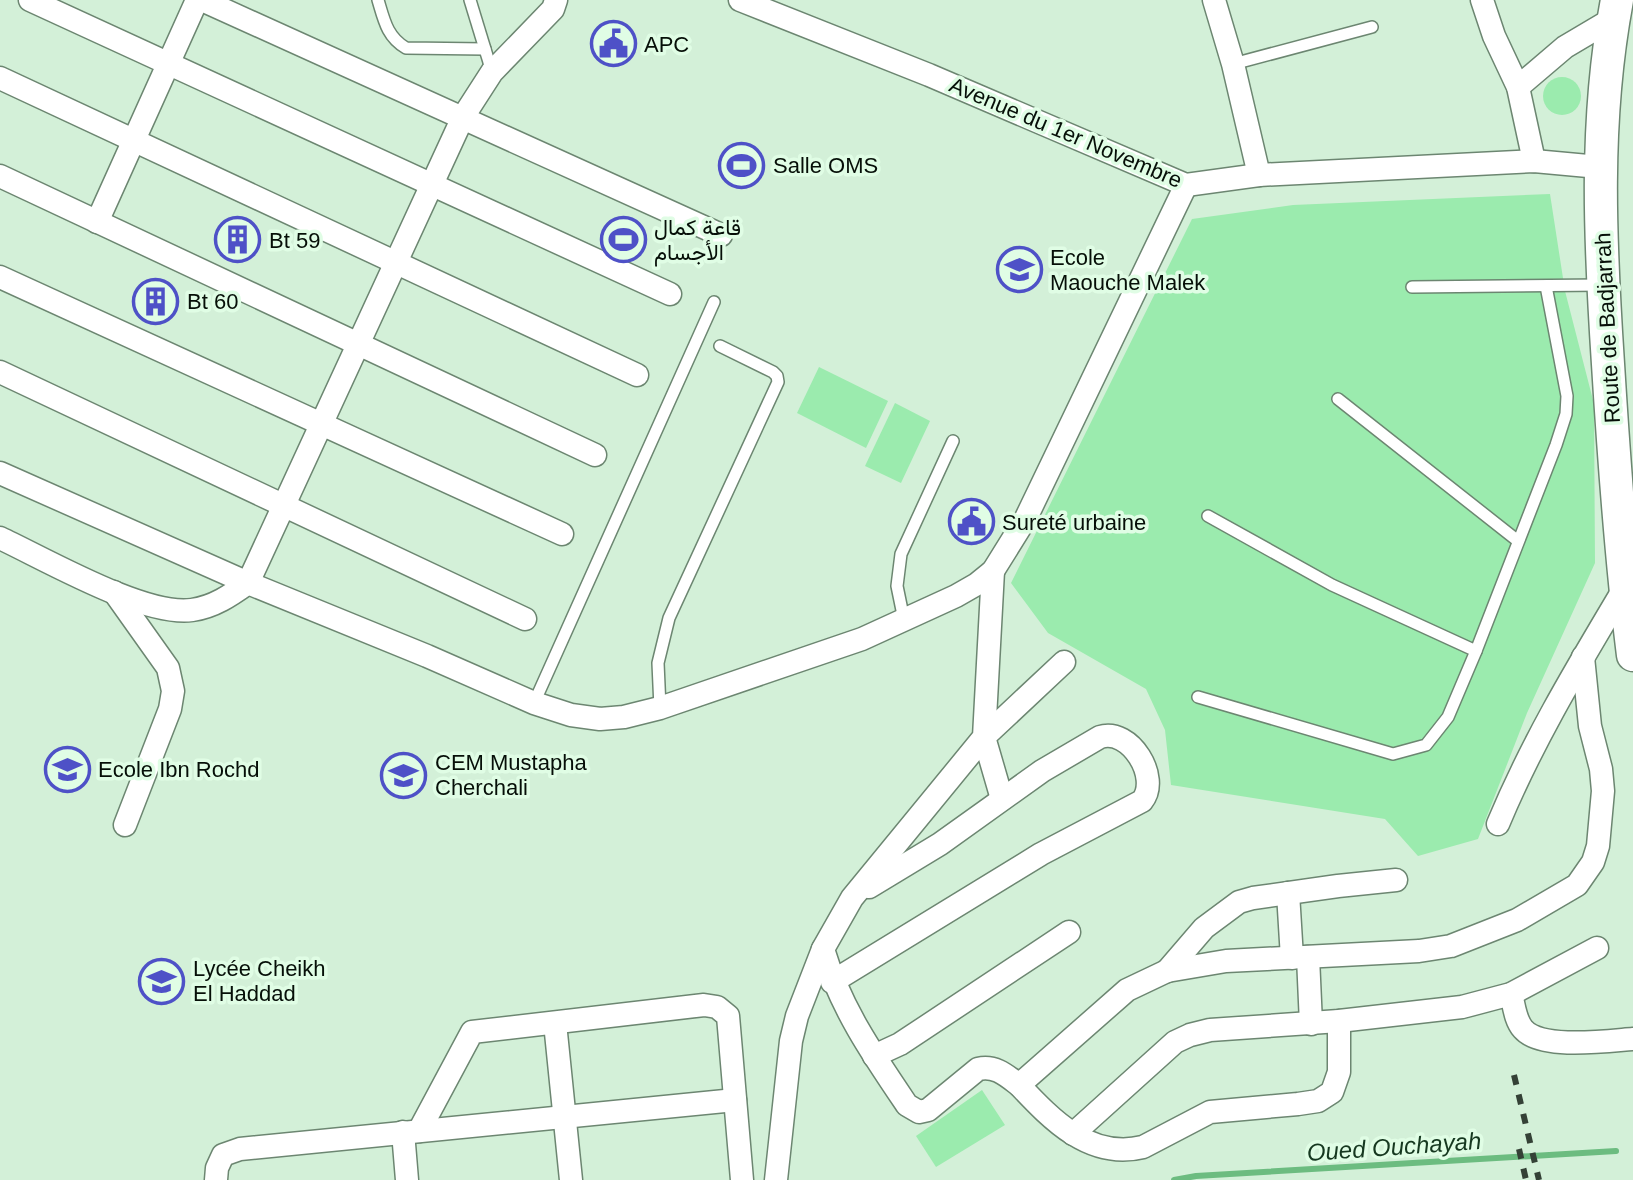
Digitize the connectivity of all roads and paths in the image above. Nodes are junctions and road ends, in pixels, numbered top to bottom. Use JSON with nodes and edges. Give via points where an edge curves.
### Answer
{"nodes":[{"id":1,"x":30,"y":0,"type":"edge"},
{"id":2,"x":200,"y":0,"type":"edge"},
{"id":3,"x":378,"y":0,"type":"edge"},
{"id":4,"x":470,"y":0,"type":"edge"},
{"id":5,"x":556,"y":0,"type":"edge"},
{"id":6,"x":742,"y":0,"type":"edge"},
{"id":7,"x":1214,"y":0,"type":"edge"},
{"id":8,"x":1482,"y":0,"type":"edge"},
{"id":9,"x":1615,"y":9,"type":"edge"},
{"id":10,"x":1372,"y":27,"type":"dead end"},
{"id":11,"x":485,"y":49,"type":"junction"},
{"id":12,"x":169,"y":63,"type":"junction"},
{"id":13,"x":1233,"y":64,"type":"junction"},
{"id":14,"x":492,"y":72,"type":"junction"},
{"id":15,"x":0,"y":78,"type":"edge"},
{"id":16,"x":1518,"y":87,"type":"junction"},
{"id":17,"x":463,"y":117,"type":"junction"},
{"id":18,"x":133,"y":140,"type":"junction"},
{"id":19,"x":1534,"y":161,"type":"junction"},
{"id":20,"x":1599,"y":167,"type":"junction"},
{"id":21,"x":1259,"y":175,"type":"junction"},
{"id":22,"x":0,"y":176,"type":"edge"},
{"id":23,"x":432,"y":183,"type":"junction"},
{"id":24,"x":1186,"y":185,"type":"junction"},
{"id":25,"x":97,"y":222,"type":"junction"},
{"id":26,"x":721,"y":235,"type":"dead end"},
{"id":27,"x":395,"y":263,"type":"junction"},
{"id":28,"x":0,"y":277,"type":"edge"},
{"id":29,"x":1603,"y":285,"type":"junction"},
{"id":30,"x":1546,"y":286,"type":"junction"},
{"id":31,"x":1412,"y":287,"type":"dead end"},
{"id":32,"x":670,"y":294,"type":"dead end"},
{"id":33,"x":714,"y":302,"type":"dead end"},
{"id":34,"x":358,"y":346,"type":"junction"},
{"id":35,"x":720,"y":346,"type":"dead end"},
{"id":36,"x":0,"y":372,"type":"edge"},
{"id":37,"x":637,"y":375,"type":"dead end"},
{"id":38,"x":1338,"y":399,"type":"dead end"},
{"id":39,"x":322,"y":425,"type":"junction"},
{"id":40,"x":953,"y":441,"type":"dead end"},
{"id":41,"x":595,"y":455,"type":"dead end"},
{"id":42,"x":0,"y":473,"type":"edge"},
{"id":43,"x":285,"y":507,"type":"junction"},
{"id":44,"x":1208,"y":516,"type":"dead end"},
{"id":45,"x":562,"y":534,"type":"dead end"},
{"id":46,"x":0,"y":538,"type":"edge"},
{"id":47,"x":1518,"y":541,"type":"junction"},
{"id":48,"x":993,"y":571,"type":"junction"},
{"id":49,"x":248,"y":583,"type":"junction"},
{"id":50,"x":1625,"y":587,"type":"junction"},
{"id":51,"x":114,"y":592,"type":"junction"},
{"id":52,"x":525,"y":619,"type":"dead end"},
{"id":53,"x":905,"y":621,"type":"junction"},
{"id":54,"x":1476,"y":651,"type":"junction"},
{"id":55,"x":1633,"y":655,"type":"edge"},
{"id":56,"x":1583,"y":657,"type":"junction"},
{"id":57,"x":1064,"y":662,"type":"dead end"},
{"id":58,"x":1198,"y":697,"type":"dead end"},
{"id":59,"x":534,"y":703,"type":"junction"},
{"id":60,"x":660,"y":708,"type":"junction"},
{"id":61,"x":984,"y":737,"type":"junction"},
{"id":62,"x":1002,"y":799,"type":"junction"},
{"id":63,"x":1498,"y":824,"type":"dead end"},
{"id":64,"x":125,"y":825,"type":"dead end"},
{"id":65,"x":1396,"y":880,"type":"dead end"},
{"id":66,"x":1288,"y":893,"type":"junction"},
{"id":67,"x":852,"y":898,"type":"junction"},
{"id":68,"x":1069,"y":932,"type":"dead end"},
{"id":69,"x":1597,"y":948,"type":"dead end"},
{"id":70,"x":823,"y":949,"type":"junction"},
{"id":71,"x":1300,"y":957,"type":"junction"},
{"id":72,"x":1167,"y":971,"type":"junction"},
{"id":73,"x":832,"y":982,"type":"junction"},
{"id":74,"x":1511,"y":994,"type":"junction"},
{"id":75,"x":1339,"y":1021,"type":"junction"},
{"id":76,"x":555,"y":1023,"type":"junction"},
{"id":77,"x":1311,"y":1024,"type":"junction"},
{"id":78,"x":1633,"y":1039,"type":"edge"},
{"id":79,"x":874,"y":1056,"type":"junction"},
{"id":80,"x":1019,"y":1085,"type":"junction"},
{"id":81,"x":735,"y":1100,"type":"junction"},
{"id":82,"x":563,"y":1116,"type":"junction"},
{"id":83,"x":411,"y":1132,"type":"junction"},
{"id":84,"x":1073,"y":1134,"type":"junction"},
{"id":85,"x":216,"y":1180,"type":"edge"},
{"id":86,"x":407,"y":1180,"type":"edge"},
{"id":87,"x":571,"y":1180,"type":"edge"},
{"id":88,"x":742,"y":1180,"type":"edge"},
{"id":89,"x":776,"y":1180,"type":"edge"}],
"edges":[{"from":1,"to":12,"type":"street"},
{"from":2,"to":12,"type":"street"},
{"from":2,"to":17,"type":"street"},
{"from":3,"to":11,"type":"lane","via":[[387,29],[406,48]]},
{"from":4,"to":11,"type":"lane"},
{"from":5,"to":14,"type":"street"},
{"from":6,"to":24,"type":"street","name":"Avenue du 1er Novembre"},
{"from":7,"to":13,"type":"street"},
{"from":8,"to":16,"type":"street"},
{"from":9,"to":16,"type":"street"},
{"from":9,"to":20,"type":"main road","name":"Route de Badjarrah"},
{"from":10,"to":13,"type":"lane"},
{"from":11,"to":14,"type":"lane"},
{"from":12,"to":18,"type":"street"},
{"from":12,"to":23,"type":"street"},
{"from":13,"to":21,"type":"street"},
{"from":14,"to":17,"type":"street"},
{"from":15,"to":18,"type":"street"},
{"from":16,"to":19,"type":"street"},
{"from":17,"to":23,"type":"street"},
{"from":17,"to":26,"type":"street"},
{"from":18,"to":25,"type":"street"},
{"from":18,"to":27,"type":"street"},
{"from":19,"to":20,"type":"street","name":"Avenue du 1er Novembre"},
{"from":19,"to":21,"type":"street","name":"Avenue du 1er Novembre"},
{"from":20,"to":29,"type":"main road","name":"Route de Badjarrah"},
{"from":21,"to":24,"type":"street","name":"Avenue du 1er Novembre"},
{"from":22,"to":25,"type":"street"},
{"from":23,"to":27,"type":"street"},
{"from":23,"to":32,"type":"street"},
{"from":24,"to":48,"type":"street","via":[[1026,518]]},
{"from":25,"to":34,"type":"street"},
{"from":27,"to":34,"type":"street"},
{"from":27,"to":37,"type":"street"},
{"from":28,"to":39,"type":"street"},
{"from":29,"to":30,"type":"lane"},
{"from":29,"to":50,"type":"main road","name":"Route de Badjarrah"},
{"from":30,"to":31,"type":"lane"},
{"from":30,"to":47,"type":"lane","via":[[1564,374],[1566,414]]},
{"from":33,"to":59,"type":"lane"},
{"from":34,"to":39,"type":"street"},
{"from":34,"to":41,"type":"street"},
{"from":35,"to":60,"type":"lane","via":[[773,372],[778,382],[669,618],[658,663]]},
{"from":36,"to":43,"type":"street"},
{"from":38,"to":47,"type":"lane"},
{"from":39,"to":43,"type":"street"},
{"from":39,"to":45,"type":"street"},
{"from":40,"to":53,"type":"lane","via":[[901,554],[897,586]]},
{"from":42,"to":49,"type":"street"},
{"from":43,"to":49,"type":"street"},
{"from":43,"to":52,"type":"street"},
{"from":44,"to":54,"type":"lane","via":[[1332,585]]},
{"from":46,"to":51,"type":"street"},
{"from":47,"to":54,"type":"lane"},
{"from":48,"to":53,"type":"street"},
{"from":48,"to":61,"type":"street"},
{"from":49,"to":51,"type":"street","via":[[222,601],[191,610],[159,607]]},
{"from":49,"to":59,"type":"street"},
{"from":50,"to":55,"type":"main road","name":"Route de Badjarrah"},
{"from":50,"to":56,"type":"street"},
{"from":51,"to":64,"type":"street","via":[[168,668],[173,691]]},
{"from":53,"to":60,"type":"street"},
{"from":54,"to":58,"type":"lane","via":[[1448,717],[1426,745],[1393,754]]},
{"from":56,"to":63,"type":"street","via":[[1528,756]]},
{"from":56,"to":71,"type":"street","via":[[1603,791],[1598,846],[1577,885],[1517,920],[1451,946]]},
{"from":57,"to":61,"type":"street"},
{"from":59,"to":60,"type":"street","via":[[600,719]]},
{"from":61,"to":62,"type":"street"},
{"from":61,"to":67,"type":"street"},
{"from":62,"to":67,"type":"street"},
{"from":62,"to":73,"type":"street","via":[[1108,734],[1127,742],[1148,780],[1142,801],[1041,854]]},
{"from":65,"to":66,"type":"street"},
{"from":66,"to":71,"type":"street"},
{"from":66,"to":72,"type":"street","via":[[1239,902],[1223,912]]},
{"from":67,"to":70,"type":"street"},
{"from":68,"to":79,"type":"street"},
{"from":69,"to":74,"type":"street"},
{"from":70,"to":73,"type":"street"},
{"from":70,"to":89,"type":"street","via":[[791,1041]]},
{"from":71,"to":72,"type":"street"},
{"from":71,"to":77,"type":"street"},
{"from":72,"to":80,"type":"street","via":[[1127,990]]},
{"from":73,"to":79,"type":"street"},
{"from":74,"to":75,"type":"street","via":[[1441,1011]]},
{"from":74,"to":78,"type":"street","via":[[1524,1031],[1540,1039]]},
{"from":75,"to":77,"type":"street"},
{"from":75,"to":84,"type":"street","via":[[1336,1084],[1318,1101],[1210,1112],[1132,1150],[1091,1145]]},
{"from":76,"to":81,"type":"street","via":[[717,1007],[728,1016]]},
{"from":76,"to":82,"type":"street"},
{"from":76,"to":83,"type":"street","via":[[472,1032]]},
{"from":77,"to":84,"type":"street","via":[[1190,1035],[1163,1051]]},
{"from":79,"to":80,"type":"street","via":[[907,1105],[919,1112],[978,1069],[999,1070]]},
{"from":80,"to":84,"type":"street"},
{"from":81,"to":82,"type":"street"},
{"from":81,"to":88,"type":"street"},
{"from":82,"to":83,"type":"street"},
{"from":82,"to":87,"type":"street"},
{"from":83,"to":85,"type":"street","via":[[240,1149],[223,1155]]},
{"from":83,"to":86,"type":"street"}]}
